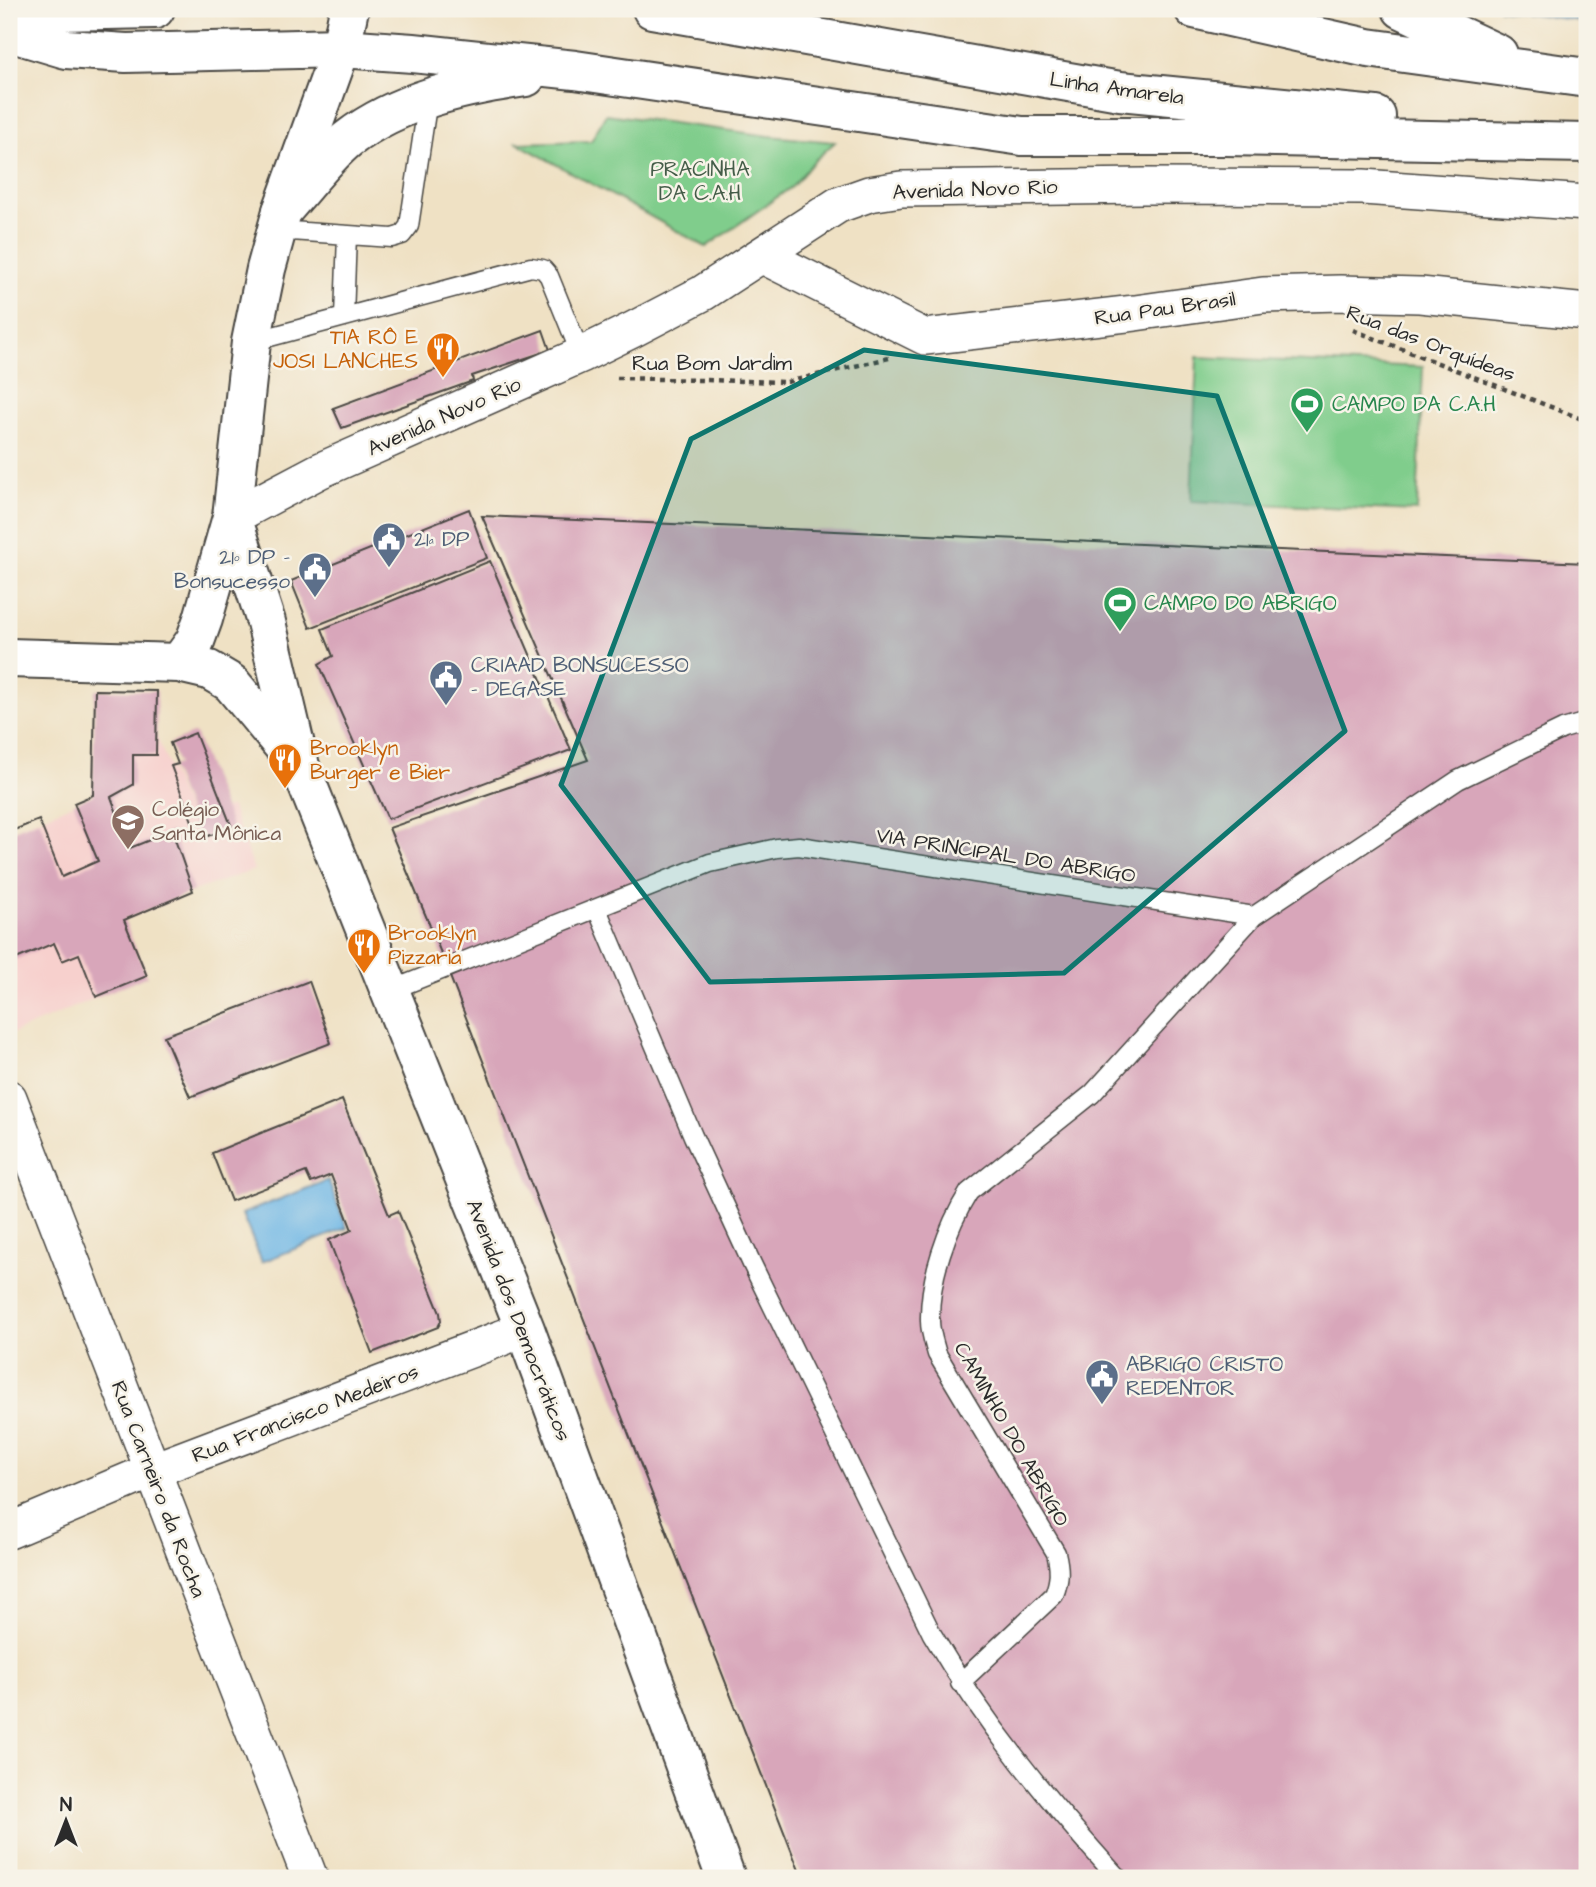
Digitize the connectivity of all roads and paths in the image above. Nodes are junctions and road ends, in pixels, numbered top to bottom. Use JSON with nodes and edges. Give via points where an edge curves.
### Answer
{"nodes":[{"id":1,"x":155,"y":9,"type":"edge"},
{"id":2,"x":349,"y":9,"type":"edge"},
{"id":3,"x":652,"y":9,"type":"edge"},
{"id":4,"x":1194,"y":9,"type":"edge"},
{"id":5,"x":9,"y":12,"type":"edge"},
{"id":6,"x":1407,"y":12,"type":"edge"},
{"id":7,"x":9,"y":32,"type":"edge"},
{"id":8,"x":9,"y":48,"type":"edge"},
{"id":9,"x":341,"y":48,"type":"junction"},
{"id":10,"x":66,"y":49,"type":"junction"},
{"id":11,"x":575,"y":70,"type":"junction"},
{"id":12,"x":1535,"y":72,"type":"junction"},
{"id":13,"x":1587,"y":78,"type":"edge"},
{"id":14,"x":428,"y":99,"type":"junction"},
{"id":15,"x":1587,"y":136,"type":"edge"},
{"id":16,"x":1587,"y":142,"type":"edge"},
{"id":17,"x":1587,"y":203,"type":"edge"},
{"id":18,"x":279,"y":220,"type":"junction"},
{"id":19,"x":347,"y":235,"type":"junction"},
{"id":20,"x":763,"y":256,"type":"junction"},
{"id":21,"x":1587,"y":313,"type":"edge"},
{"id":22,"x":344,"y":317,"type":"junction"},
{"id":23,"x":1341,"y":325,"type":"dead end"},
{"id":24,"x":925,"y":337,"type":"junction"},
{"id":25,"x":251,"y":342,"type":"junction"},
{"id":26,"x":581,"y":355,"type":"junction"},
{"id":27,"x":612,"y":378,"type":"dead end"},
{"id":28,"x":1587,"y":421,"type":"edge"},
{"id":29,"x":232,"y":517,"type":"junction"},
{"id":30,"x":9,"y":658,"type":"edge"},
{"id":31,"x":179,"y":663,"type":"junction"},
{"id":32,"x":1587,"y":722,"type":"edge"},
{"id":33,"x":300,"y":766,"type":"junction"},
{"id":34,"x":597,"y":909,"type":"junction"},
{"id":35,"x":1254,"y":916,"type":"junction"},
{"id":36,"x":389,"y":991,"type":"junction"},
{"id":37,"x":9,"y":1098,"type":"edge"},
{"id":38,"x":525,"y":1329,"type":"junction"},
{"id":39,"x":152,"y":1471,"type":"junction"},
{"id":40,"x":9,"y":1531,"type":"edge"},
{"id":41,"x":960,"y":1683,"type":"junction"},
{"id":42,"x":310,"y":1878,"type":"edge"},
{"id":43,"x":726,"y":1878,"type":"edge"},
{"id":44,"x":1118,"y":1878,"type":"edge"}],
"edges":[{"from":1,"to":5,"type":"main road"},
{"from":2,"to":9,"type":"main road","name":"Avenida dos Democráticos"},
{"from":3,"to":15,"type":"main road","name":"Linha Amarela","via":[[1120,91]]},
{"from":4,"to":12,"type":"main road","via":[[1368,48]]},
{"from":6,"to":12,"type":"main road"},
{"from":7,"to":10,"type":"main road"},
{"from":8,"to":10,"type":"lane"},
{"from":9,"to":10,"type":"main road","via":[[126,53]]},
{"from":9,"to":11,"type":"main road"},
{"from":9,"to":18,"type":"main road","name":"Avenida dos Democráticos"},
{"from":11,"to":14,"type":"main road","via":[[496,81]]},
{"from":11,"to":16,"type":"main road","via":[[1022,136]]},
{"from":12,"to":13,"type":"main road"},
{"from":14,"to":18,"type":"main road","via":[[392,111],[347,140]]},
{"from":14,"to":19,"type":"lane","via":[[409,226],[393,238]]},
{"from":17,"to":20,"type":"street","name":"Avenida Novo Rio","via":[[1363,187],[901,189],[838,205]]},
{"from":18,"to":19,"type":"lane"},
{"from":18,"to":25,"type":"main road","name":"Avenida dos Democráticos"},
{"from":19,"to":22,"type":"lane"},
{"from":20,"to":24,"type":"street"},
{"from":20,"to":26,"type":"street","name":"Avenida Novo Rio","via":[[692,299]]},
{"from":21,"to":24,"type":"street","name":"Rua Pau Brasil","via":[[1420,295],[1263,295]]},
{"from":22,"to":25,"type":"lane"},
{"from":22,"to":26,"type":"lane","via":[[530,267],[543,269]]},
{"from":23,"to":28,"type":"path","name":"Rua das Orquídeas"},
{"from":24,"to":27,"type":"path","name":"Rua Bom Jardim","via":[[904,355],[787,382]]},
{"from":25,"to":29,"type":"main road","name":"Avenida dos Democráticos"},
{"from":26,"to":29,"type":"street","name":"Avenida Novo Rio","via":[[320,471]]},
{"from":29,"to":31,"type":"main road","name":"Avenida dos Democráticos","via":[[203,619],[195,641]]},
{"from":29,"to":33,"type":"main road","name":"Avenida dos Democráticos","via":[[267,622]]},
{"from":30,"to":31,"type":"main road"},
{"from":31,"to":33,"type":"main road","name":"Avenida dos Democráticos","via":[[209,670],[231,683]]},
{"from":32,"to":35,"type":"lane","via":[[1458,780]]},
{"from":33,"to":36,"type":"main road","name":"Avenida dos Democráticos"},
{"from":34,"to":35,"type":"lane","name":"VIA PRINCIPAL DO ABRIGO","via":[[710,863],[799,846]]},
{"from":34,"to":36,"type":"lane","name":"VIA PRINCIPAL DO ABRIGO"},
{"from":34,"to":41,"type":"lane","via":[[752,1264]]},
{"from":35,"to":41,"type":"lane","name":"CAMINHO DO ABRIGO","via":[[1092,1094],[969,1192],[946,1235],[930,1303],[937,1353],[1056,1553],[1060,1569],[1054,1595]]},
{"from":36,"to":38,"type":"main road","name":"Avenida dos Democráticos"},
{"from":37,"to":39,"type":"street","name":"Rua Carneiro da Rocha"},
{"from":38,"to":39,"type":"street","name":"Rua Francisco Medeiros"},
{"from":38,"to":43,"type":"main road","name":"Avenida dos Democráticos"},
{"from":39,"to":40,"type":"street","name":"Rua Francisco Medeiros"},
{"from":39,"to":42,"type":"street","name":"Rua Carneiro da Rocha"},
{"from":41,"to":44,"type":"lane","via":[[1041,1791]]}]}
